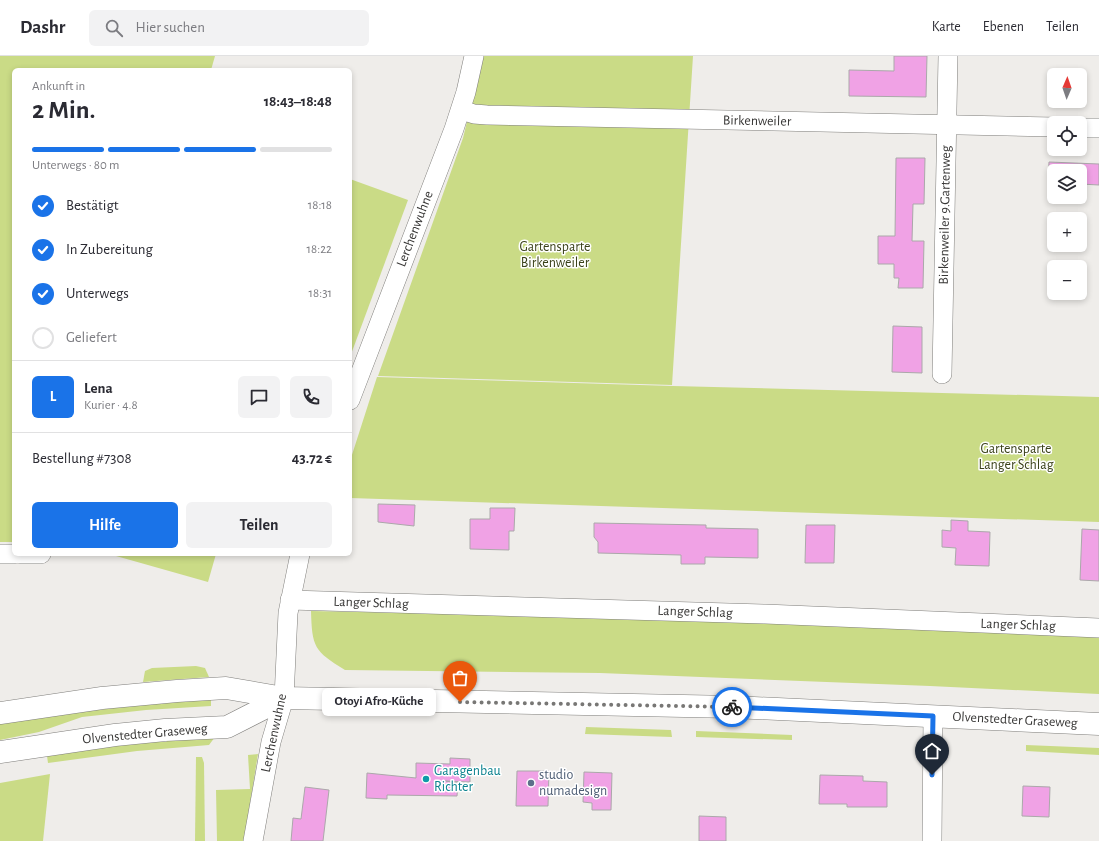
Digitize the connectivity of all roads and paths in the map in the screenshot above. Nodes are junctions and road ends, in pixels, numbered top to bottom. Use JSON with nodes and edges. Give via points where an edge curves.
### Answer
{"nodes":[{"id":1,"x":474,"y":56,"type":"edge"},
{"id":2,"x":948,"y":56,"type":"edge"},
{"id":3,"x":461,"y":110,"type":"junction"},
{"id":4,"x":947,"y":126,"type":"junction"},
{"id":5,"x":1047,"y":127,"type":"edge"},
{"id":6,"x":1087,"y":128,"type":"edge"},
{"id":7,"x":1099,"y":128,"type":"edge"},
{"id":8,"x":942,"y":374,"type":"dead end"},
{"id":9,"x":352,"y":395,"type":"edge"},
{"id":10,"x":0,"y":554,"type":"edge"},
{"id":11,"x":12,"y":554,"type":"edge"},
{"id":12,"x":300,"y":556,"type":"edge"},
{"id":13,"x":290,"y":600,"type":"junction"},
{"id":14,"x":1099,"y":628,"type":"edge"},
{"id":15,"x":284,"y":698,"type":"junction"},
{"id":16,"x":0,"y":713,"type":"edge"},
{"id":17,"x":933,"y":716,"type":"junction"},
{"id":18,"x":1099,"y":724,"type":"edge"},
{"id":19,"x":0,"y":752,"type":"edge"},
{"id":20,"x":253,"y":841,"type":"edge"},
{"id":21,"x":932,"y":841,"type":"edge"}],
"edges":[{"from":1,"to":3,"type":"street","name":"Lerchenwuhne"},
{"from":2,"to":4,"type":"street","name":"Birkenweiler 9.Gartenweg"},
{"from":3,"to":4,"type":"street","name":"Birkenweiler","via":[[487,115]]},
{"from":3,"to":9,"type":"street","name":"Lerchenwuhne"},
{"from":4,"to":5,"type":"street","name":"Birkenweiler"},
{"from":4,"to":8,"type":"street","name":"Birkenweiler 9.Gartenweg"},
{"from":6,"to":7,"type":"street"},
{"from":10,"to":11,"type":"street"},
{"from":12,"to":13,"type":"street","name":"Lerchenwuhne"},
{"from":13,"to":14,"type":"street","name":"Langer Schlag","via":[[765,614]]},
{"from":13,"to":15,"type":"street","name":"Lerchenwuhne"},
{"from":15,"to":16,"type":"main road","name":"Olvenstedter Graseweg","via":[[226,688],[102,698]]},
{"from":15,"to":17,"type":"main road","name":"Olvenstedter Graseweg","via":[[734,707]]},
{"from":15,"to":19,"type":"main road","name":"Olvenstedter Graseweg","via":[[227,727],[108,736]]},
{"from":15,"to":20,"type":"street","name":"Lerchenwuhne","via":[[271,742]]},
{"from":17,"to":18,"type":"main road","name":"Olvenstedter Graseweg"},
{"from":17,"to":21,"type":"street"}]}
